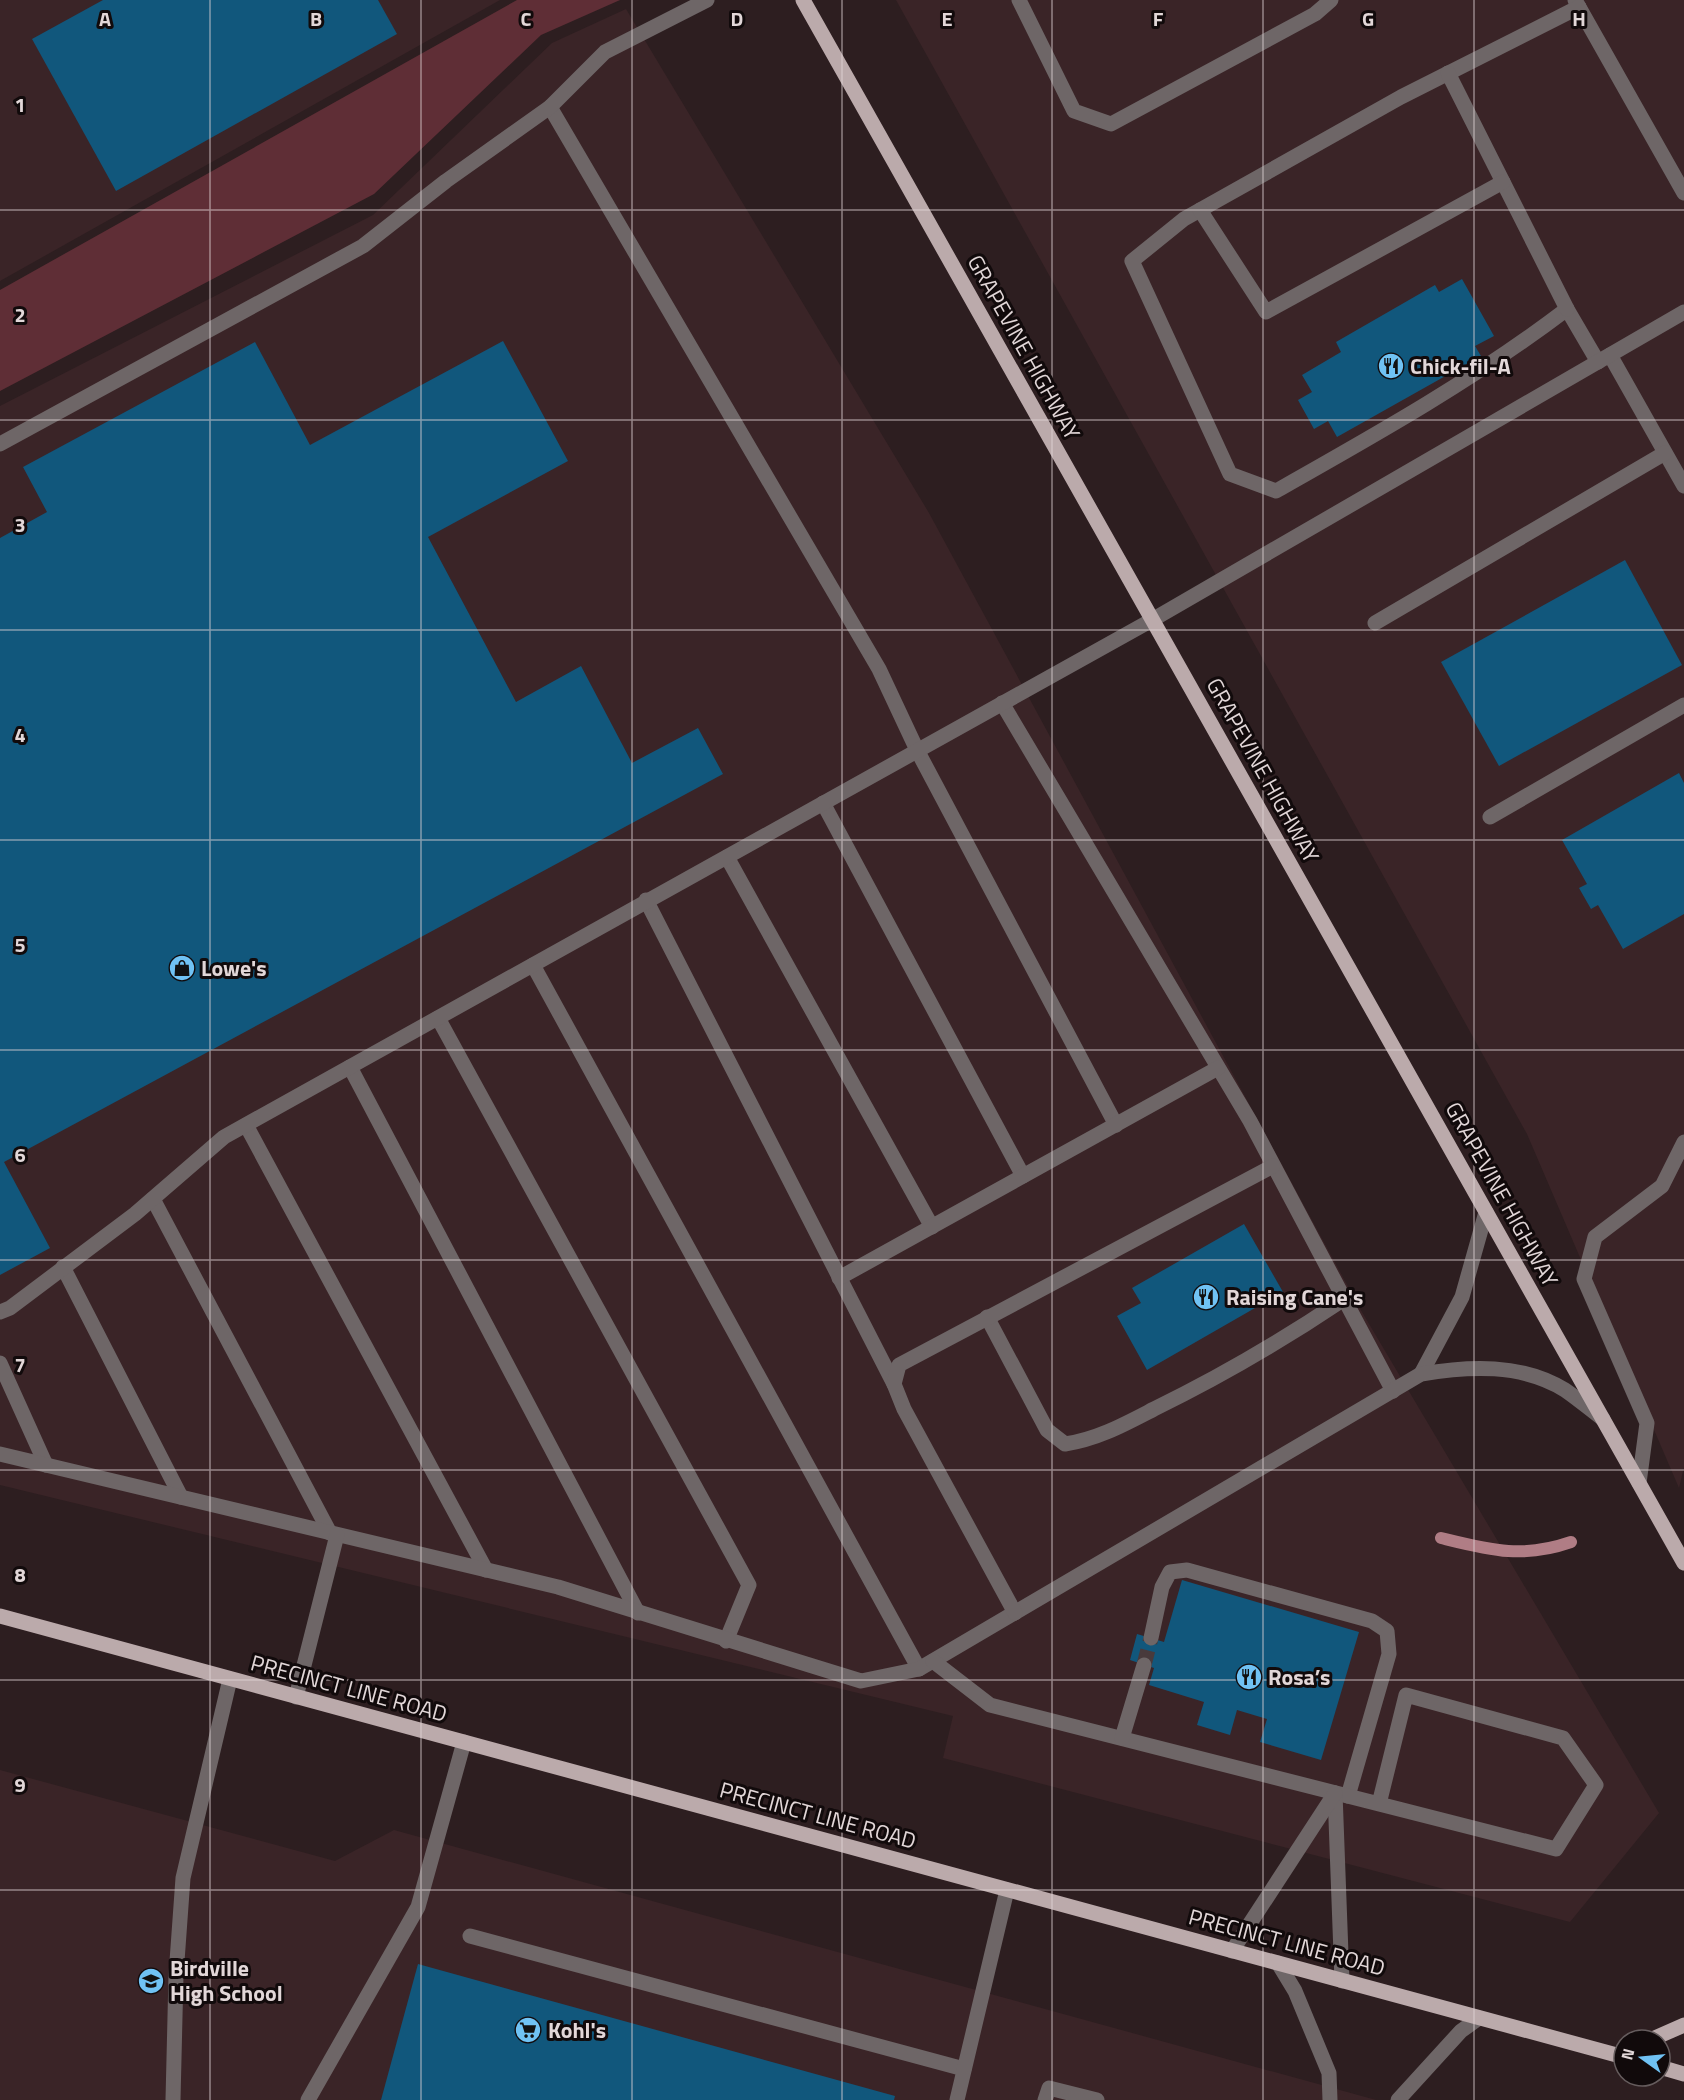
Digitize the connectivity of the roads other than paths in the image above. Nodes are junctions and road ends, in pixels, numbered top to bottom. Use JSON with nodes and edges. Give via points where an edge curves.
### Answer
{"nodes":[{"id":1,"x":707,"y":0,"type":"edge"},
{"id":2,"x":803,"y":0,"type":"edge"},
{"id":3,"x":1018,"y":0,"type":"edge"},
{"id":4,"x":1331,"y":0,"type":"edge"},
{"id":5,"x":1577,"y":4,"type":"edge"},
{"id":6,"x":1448,"y":73,"type":"junction"},
{"id":7,"x":550,"y":107,"type":"junction"},
{"id":8,"x":1503,"y":182,"type":"junction"},
{"id":9,"x":1684,"y":194,"type":"edge"},
{"id":10,"x":1200,"y":210,"type":"junction"},
{"id":11,"x":1567,"y":309,"type":"junction"},
{"id":12,"x":1684,"y":312,"type":"edge"},
{"id":13,"x":1604,"y":358,"type":"junction"},
{"id":14,"x":0,"y":444,"type":"edge"},
{"id":15,"x":1665,"y":453,"type":"junction"},
{"id":16,"x":1684,"y":486,"type":"edge"},
{"id":17,"x":1152,"y":620,"type":"junction"},
{"id":18,"x":1375,"y":623,"type":"dead end"},
{"id":19,"x":1002,"y":704,"type":"junction"},
{"id":20,"x":1684,"y":705,"type":"edge"},
{"id":21,"x":918,"y":750,"type":"junction"},
{"id":22,"x":823,"y":803,"type":"junction"},
{"id":23,"x":1490,"y":817,"type":"dead end"},
{"id":24,"x":727,"y":857,"type":"junction"},
{"id":25,"x":646,"y":900,"type":"junction"},
{"id":26,"x":533,"y":965,"type":"junction"},
{"id":27,"x":438,"y":1018,"type":"junction"},
{"id":28,"x":350,"y":1067,"type":"junction"},
{"id":29,"x":1218,"y":1068,"type":"junction"},
{"id":30,"x":246,"y":1125,"type":"junction"},
{"id":31,"x":1116,"y":1125,"type":"junction"},
{"id":32,"x":1684,"y":1142,"type":"edge"},
{"id":33,"x":1273,"y":1166,"type":"junction"},
{"id":34,"x":1023,"y":1176,"type":"junction"},
{"id":35,"x":153,"y":1199,"type":"junction"},
{"id":36,"x":1486,"y":1212,"type":"junction"},
{"id":37,"x":932,"y":1227,"type":"junction"},
{"id":38,"x":63,"y":1267,"type":"junction"},
{"id":39,"x":839,"y":1278,"type":"junction"},
{"id":40,"x":1344,"y":1299,"type":"junction"},
{"id":41,"x":0,"y":1312,"type":"edge"},
{"id":42,"x":987,"y":1317,"type":"junction"},
{"id":43,"x":0,"y":1363,"type":"edge"},
{"id":44,"x":1421,"y":1374,"type":"junction"},
{"id":45,"x":894,"y":1384,"type":"junction"},
{"id":46,"x":1393,"y":1390,"type":"junction"},
{"id":47,"x":1603,"y":1419,"type":"junction"},
{"id":48,"x":0,"y":1454,"type":"edge"},
{"id":49,"x":46,"y":1465,"type":"junction"},
{"id":50,"x":1639,"y":1483,"type":"junction"},
{"id":51,"x":181,"y":1497,"type":"junction"},
{"id":52,"x":334,"y":1534,"type":"junction"},
{"id":53,"x":1684,"y":1563,"type":"edge"},
{"id":54,"x":486,"y":1570,"type":"junction"},
{"id":55,"x":638,"y":1613,"type":"junction"},
{"id":56,"x":1015,"y":1613,"type":"junction"},
{"id":57,"x":0,"y":1616,"type":"edge"},
{"id":58,"x":1151,"y":1638,"type":"tunnel mouth"},
{"id":59,"x":726,"y":1641,"type":"junction"},
{"id":60,"x":933,"y":1661,"type":"junction"},
{"id":61,"x":1144,"y":1665,"type":"tunnel mouth"},
{"id":62,"x":919,"y":1669,"type":"junction"},
{"id":63,"x":230,"y":1679,"type":"junction"},
{"id":64,"x":296,"y":1697,"type":"junction"},
{"id":65,"x":1122,"y":1738,"type":"junction"},
{"id":66,"x":464,"y":1742,"type":"junction"},
{"id":67,"x":1341,"y":1795,"type":"junction"},
{"id":68,"x":1379,"y":1804,"type":"junction"},
{"id":69,"x":1007,"y":1890,"type":"junction"},
{"id":70,"x":470,"y":1936,"type":"dead end"},
{"id":71,"x":1232,"y":1951,"type":"junction"},
{"id":72,"x":1278,"y":1963,"type":"junction"},
{"id":73,"x":1342,"y":1981,"type":"junction"},
{"id":74,"x":1479,"y":2018,"type":"junction"},
{"id":75,"x":1612,"y":2053,"type":"edge"},
{"id":76,"x":964,"y":2070,"type":"junction"},
{"id":77,"x":173,"y":2100,"type":"edge"},
{"id":78,"x":308,"y":2100,"type":"edge"},
{"id":79,"x":957,"y":2100,"type":"edge"},
{"id":80,"x":1045,"y":2100,"type":"edge"},
{"id":81,"x":1097,"y":2100,"type":"edge"},
{"id":82,"x":1330,"y":2100,"type":"edge"},
{"id":83,"x":1398,"y":2100,"type":"edge"}],
"edges":[{"from":1,"to":7,"type":"lane","via":[[605,52]]},
{"from":2,"to":17,"type":"main road","name":"GRAPEVINE HIGHWAY"},
{"from":3,"to":4,"type":"lane","via":[[1074,111],[1112,124],[1315,14]]},
{"from":5,"to":6,"type":"lane"},
{"from":5,"to":9,"type":"lane"},
{"from":6,"to":8,"type":"lane"},
{"from":6,"to":10,"type":"lane"},
{"from":7,"to":14,"type":"lane","via":[[363,246]]},
{"from":7,"to":21,"type":"lane","via":[[879,669]]},
{"from":8,"to":10,"type":"lane","via":[[1266,312]]},
{"from":8,"to":11,"type":"lane"},
{"from":10,"to":11,"type":"lane","via":[[1132,261],[1230,474],[1276,491],[1449,392]]},
{"from":11,"to":13,"type":"lane"},
{"from":12,"to":13,"type":"lane"},
{"from":13,"to":15,"type":"lane"},
{"from":13,"to":17,"type":"lane"},
{"from":15,"to":16,"type":"lane"},
{"from":15,"to":18,"type":"lane"},
{"from":17,"to":19,"type":"lane"},
{"from":17,"to":36,"type":"main road","name":"GRAPEVINE HIGHWAY"},
{"from":19,"to":21,"type":"lane"},
{"from":19,"to":29,"type":"lane"},
{"from":20,"to":23,"type":"lane"},
{"from":21,"to":22,"type":"lane"},
{"from":21,"to":31,"type":"lane"},
{"from":22,"to":24,"type":"lane"},
{"from":22,"to":34,"type":"lane"},
{"from":24,"to":25,"type":"lane"},
{"from":24,"to":37,"type":"lane"},
{"from":25,"to":26,"type":"lane"},
{"from":25,"to":39,"type":"lane"},
{"from":26,"to":27,"type":"lane"},
{"from":26,"to":62,"type":"lane"},
{"from":27,"to":28,"type":"lane"},
{"from":27,"to":59,"type":"lane","via":[[749,1585]]},
{"from":28,"to":30,"type":"lane"},
{"from":28,"to":55,"type":"lane"},
{"from":29,"to":31,"type":"lane"},
{"from":29,"to":33,"type":"lane"},
{"from":30,"to":35,"type":"lane","via":[[224,1137]]},
{"from":30,"to":54,"type":"lane"},
{"from":31,"to":34,"type":"lane"},
{"from":32,"to":50,"type":"lane","via":[[1662,1186],[1595,1238],[1584,1279],[1647,1423]]},
{"from":33,"to":40,"type":"lane"},
{"from":33,"to":42,"type":"lane"},
{"from":34,"to":37,"type":"lane"},
{"from":35,"to":38,"type":"lane"},
{"from":35,"to":52,"type":"lane"},
{"from":36,"to":44,"type":"lane","via":[[1462,1297]]},
{"from":36,"to":47,"type":"main road","name":"GRAPEVINE HIGHWAY"},
{"from":37,"to":39,"type":"lane"},
{"from":38,"to":41,"type":"lane"},
{"from":38,"to":51,"type":"lane"},
{"from":39,"to":45,"type":"lane"},
{"from":40,"to":42,"type":"lane","via":[[1286,1338],[1199,1387],[1091,1441],[1065,1444],[1047,1430]]},
{"from":40,"to":46,"type":"lane"},
{"from":42,"to":45,"type":"lane","via":[[899,1365]]},
{"from":43,"to":49,"type":"lane"},
{"from":44,"to":46,"type":"lane"},
{"from":44,"to":47,"type":"lane","via":[[1469,1366],[1518,1371],[1564,1389]]},
{"from":45,"to":56,"type":"lane"},
{"from":46,"to":56,"type":"lane"},
{"from":47,"to":50,"type":"main road","name":"GRAPEVINE HIGHWAY"},
{"from":48,"to":49,"type":"lane"},
{"from":49,"to":51,"type":"lane"},
{"from":50,"to":53,"type":"main road","name":"GRAPEVINE HIGHWAY"},
{"from":51,"to":52,"type":"lane"},
{"from":52,"to":54,"type":"lane"},
{"from":52,"to":64,"type":"lane"},
{"from":54,"to":55,"type":"lane","via":[[558,1587]]},
{"from":55,"to":59,"type":"lane"},
{"from":56,"to":60,"type":"lane"},
{"from":57,"to":63,"type":"main road","name":"PRECINCT LINE ROAD"},
{"from":58,"to":67,"type":"lane","via":[[1162,1587],[1170,1572],[1187,1570],[1372,1621],[1387,1631],[1389,1654]]},
{"from":59,"to":62,"type":"lane","via":[[861,1681]]},
{"from":60,"to":62,"type":"lane"},
{"from":60,"to":65,"type":"lane","via":[[990,1705]]},
{"from":61,"to":65,"type":"lane"},
{"from":63,"to":64,"type":"main road","name":"PRECINCT LINE ROAD"},
{"from":63,"to":77,"type":"lane","via":[[183,1878]]},
{"from":64,"to":66,"type":"main road","name":"PRECINCT LINE ROAD"},
{"from":65,"to":67,"type":"lane"},
{"from":66,"to":69,"type":"main road","name":"PRECINCT LINE ROAD"},
{"from":66,"to":78,"type":"lane","via":[[418,1907]]},
{"from":67,"to":68,"type":"lane"},
{"from":67,"to":71,"type":"lane"},
{"from":67,"to":73,"type":"lane"},
{"from":68,"to":68,"type":"lane","via":[[1556,1849],[1596,1785],[1563,1738],[1406,1695]]},
{"from":69,"to":71,"type":"main road","name":"PRECINCT LINE ROAD"},
{"from":69,"to":76,"type":"lane"},
{"from":70,"to":76,"type":"lane"},
{"from":71,"to":72,"type":"main road","name":"PRECINCT LINE ROAD"},
{"from":72,"to":73,"type":"main road","name":"PRECINCT LINE ROAD"},
{"from":72,"to":82,"type":"lane","via":[[1295,1991],[1329,2073]]},
{"from":73,"to":74,"type":"main road","name":"PRECINCT LINE ROAD"},
{"from":74,"to":75,"type":"main road","name":"PRECINCT LINE ROAD"},
{"from":74,"to":83,"type":"lane","via":[[1461,2031]]},
{"from":76,"to":79,"type":"lane"},
{"from":80,"to":81,"type":"lane","via":[[1049,2088]]}]}
